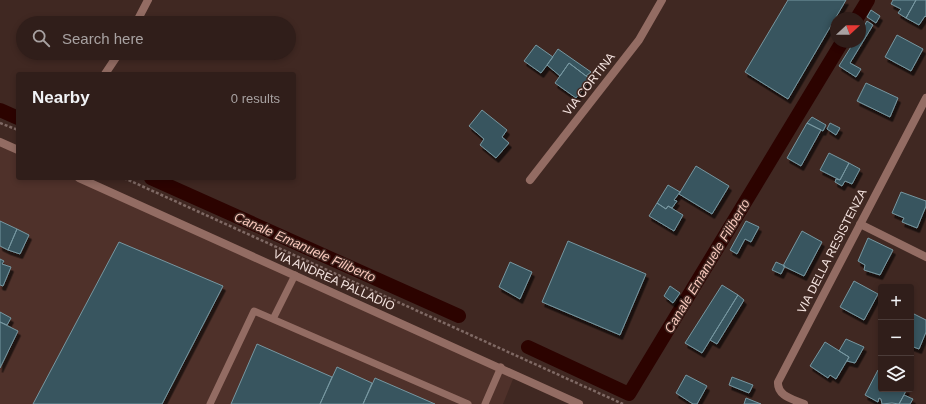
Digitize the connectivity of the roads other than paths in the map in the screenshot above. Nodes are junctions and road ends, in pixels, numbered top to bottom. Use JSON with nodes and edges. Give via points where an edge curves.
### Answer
{"nodes":[{"id":1,"x":148,"y":0,"type":"edge"},
{"id":2,"x":662,"y":0,"type":"edge"},
{"id":3,"x":140,"y":16,"type":"edge"},
{"id":4,"x":114,"y":60,"type":"edge"},
{"id":5,"x":106,"y":72,"type":"edge"},
{"id":6,"x":926,"y":98,"type":"edge"},
{"id":7,"x":0,"y":142,"type":"edge"},
{"id":8,"x":16,"y":149,"type":"edge"},
{"id":9,"x":83,"y":180,"type":"edge"},
{"id":10,"x":530,"y":180,"type":"dead end"},
{"id":11,"x":860,"y":224,"type":"junction"},
{"id":12,"x":926,"y":257,"type":"edge"},
{"id":13,"x":295,"y":275,"type":"junction"},
{"id":14,"x":273,"y":319,"type":"junction"},
{"id":15,"x":500,"y":368,"type":"junction"},
{"id":16,"x":210,"y":404,"type":"edge"},
{"id":17,"x":468,"y":404,"type":"edge"},
{"id":18,"x":485,"y":404,"type":"edge"},
{"id":19,"x":579,"y":404,"type":"edge"},
{"id":20,"x":804,"y":404,"type":"edge"}],
"edges":[{"from":1,"to":3,"type":"street"},
{"from":2,"to":10,"type":"street","name":"VIA CORTINA","via":[[639,40]]},
{"from":4,"to":5,"type":"street"},
{"from":6,"to":11,"type":"street","name":"VIA DELLA RESISTENZA"},
{"from":7,"to":8,"type":"street"},
{"from":9,"to":13,"type":"street","name":"VIA ANDREA PALLADIO"},
{"from":11,"to":12,"type":"street"},
{"from":11,"to":20,"type":"street","name":"VIA DELLA RESISTENZA","via":[[778,382],[783,395]]},
{"from":13,"to":14,"type":"lane"},
{"from":13,"to":15,"type":"street","name":"VIA ANDREA PALLADIO"},
{"from":14,"to":16,"type":"lane","via":[[254,312]]},
{"from":14,"to":17,"type":"lane"},
{"from":15,"to":18,"type":"lane"},
{"from":15,"to":19,"type":"street","name":"VIA ANDREA PALLADIO"}]}
